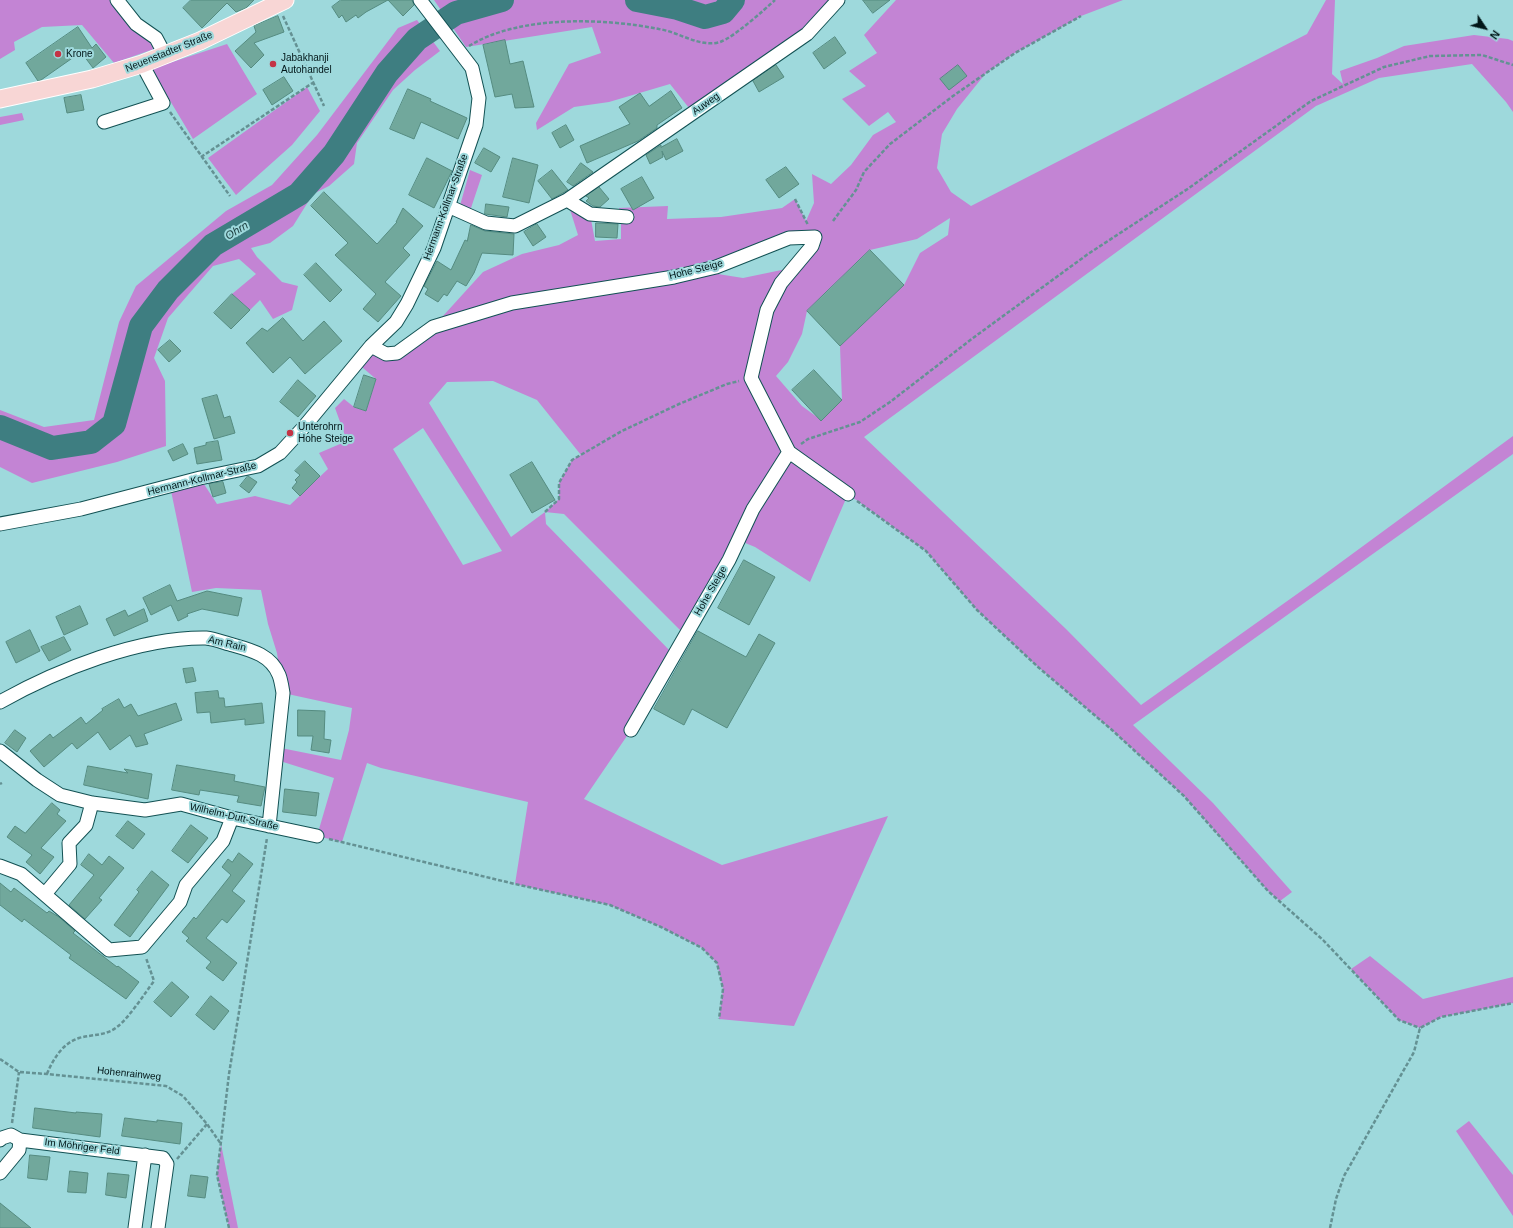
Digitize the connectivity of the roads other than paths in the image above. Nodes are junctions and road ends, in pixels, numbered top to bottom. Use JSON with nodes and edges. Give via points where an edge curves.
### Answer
{"nodes":[{"id":1,"x":117,"y":0,"type":"edge"},
{"id":2,"x":838,"y":0,"type":"edge"},
{"id":3,"x":279,"y":1,"type":"edge"},
{"id":4,"x":422,"y":2,"type":"edge"},
{"id":5,"x":165,"y":55,"type":"junction"},
{"id":6,"x":142,"y":64,"type":"junction"},
{"id":7,"x":0,"y":99,"type":"edge"},
{"id":8,"x":104,"y":122,"type":"dead end"},
{"id":9,"x":567,"y":200,"type":"junction"},
{"id":10,"x":448,"y":206,"type":"junction"},
{"id":11,"x":627,"y":217,"type":"dead end"},
{"id":12,"x":370,"y":346,"type":"junction"},
{"id":13,"x":789,"y":452,"type":"junction"},
{"id":14,"x":848,"y":494,"type":"road end"},
{"id":15,"x":0,"y":524,"type":"edge"},
{"id":16,"x":0,"y":702,"type":"edge"},
{"id":17,"x":631,"y":730,"type":"dead end"},
{"id":18,"x":0,"y":751,"type":"edge"},
{"id":19,"x":92,"y":803,"type":"junction"},
{"id":20,"x":232,"y":818,"type":"junction"},
{"id":21,"x":269,"y":826,"type":"junction"},
{"id":22,"x":317,"y":836,"type":"road end"},
{"id":23,"x":0,"y":866,"type":"edge"},
{"id":24,"x":45,"y":894,"type":"junction"},
{"id":25,"x":6,"y":1138,"type":"edge"},
{"id":26,"x":145,"y":1155,"type":"junction"},
{"id":27,"x":0,"y":1173,"type":"edge"},
{"id":28,"x":135,"y":1228,"type":"edge"},
{"id":29,"x":158,"y":1228,"type":"edge"}],
"edges":[{"from":1,"to":5,"type":"street","via":[[136,24],[156,38]]},
{"from":2,"to":9,"type":"street","name":"Auweg","via":[[807,34]]},
{"from":3,"to":5,"type":"main road","name":"Neuenstadter Straße","via":[[200,41]]},
{"from":4,"to":10,"type":"street","name":"Hermann-Kollmar-Straße","via":[[472,68],[479,98],[476,125]]},
{"from":5,"to":6,"type":"main road","name":"Neuenstadter Straße"},
{"from":6,"to":7,"type":"main road","name":"Neuenstadter Straße","via":[[92,79]]},
{"from":6,"to":8,"type":"street","via":[[163,103]]},
{"from":9,"to":10,"type":"street","name":"Auweg","via":[[515,226],[486,223]]},
{"from":9,"to":11,"type":"street","via":[[590,214]]},
{"from":10,"to":12,"type":"street","name":"Hermann-Kollmar-Straße","via":[[434,248],[407,304],[396,322]]},
{"from":12,"to":13,"type":"street","name":"Hohe Steige","via":[[386,354],[397,353],[433,327],[512,303],[716,267],[789,238],[815,237],[812,246],[781,283],[768,310],[751,378]]},
{"from":12,"to":15,"type":"street","name":"Hermann-Kollmar-Straße","via":[[280,453],[258,466],[200,478],[81,509]]},
{"from":13,"to":14,"type":"street"},
{"from":13,"to":17,"type":"street","name":"Hohe Steige","via":[[753,510],[728,560]]},
{"from":16,"to":21,"type":"street","name":"Am Rain","via":[[24,689],[109,654],[164,641],[208,638],[256,651],[270,661],[279,674],[283,692]]},
{"from":18,"to":19,"type":"street","name":"Wilhelm-Dutt-Straße","via":[[60,795]]},
{"from":19,"to":20,"type":"street","name":"Wilhelm-Dutt-Straße","via":[[146,810],[181,804]]},
{"from":19,"to":24,"type":"street","via":[[86,825],[69,843],[70,864]]},
{"from":20,"to":21,"type":"street","name":"Wilhelm-Dutt-Straße"},
{"from":20,"to":24,"type":"street","via":[[223,841],[186,885],[180,902],[142,947],[109,950]]},
{"from":21,"to":22,"type":"street","name":"Wilhelm-Dutt-Straße"},
{"from":23,"to":24,"type":"street","via":[[21,874]]},
{"from":25,"to":26,"type":"street","name":"Im Möhriger Feld"},
{"from":25,"to":27,"type":"street","via":[[19,1150]]},
{"from":26,"to":28,"type":"street"},
{"from":26,"to":29,"type":"street","name":"Im Möhriger Feld","via":[[163,1158],[167,1164]]}]}
